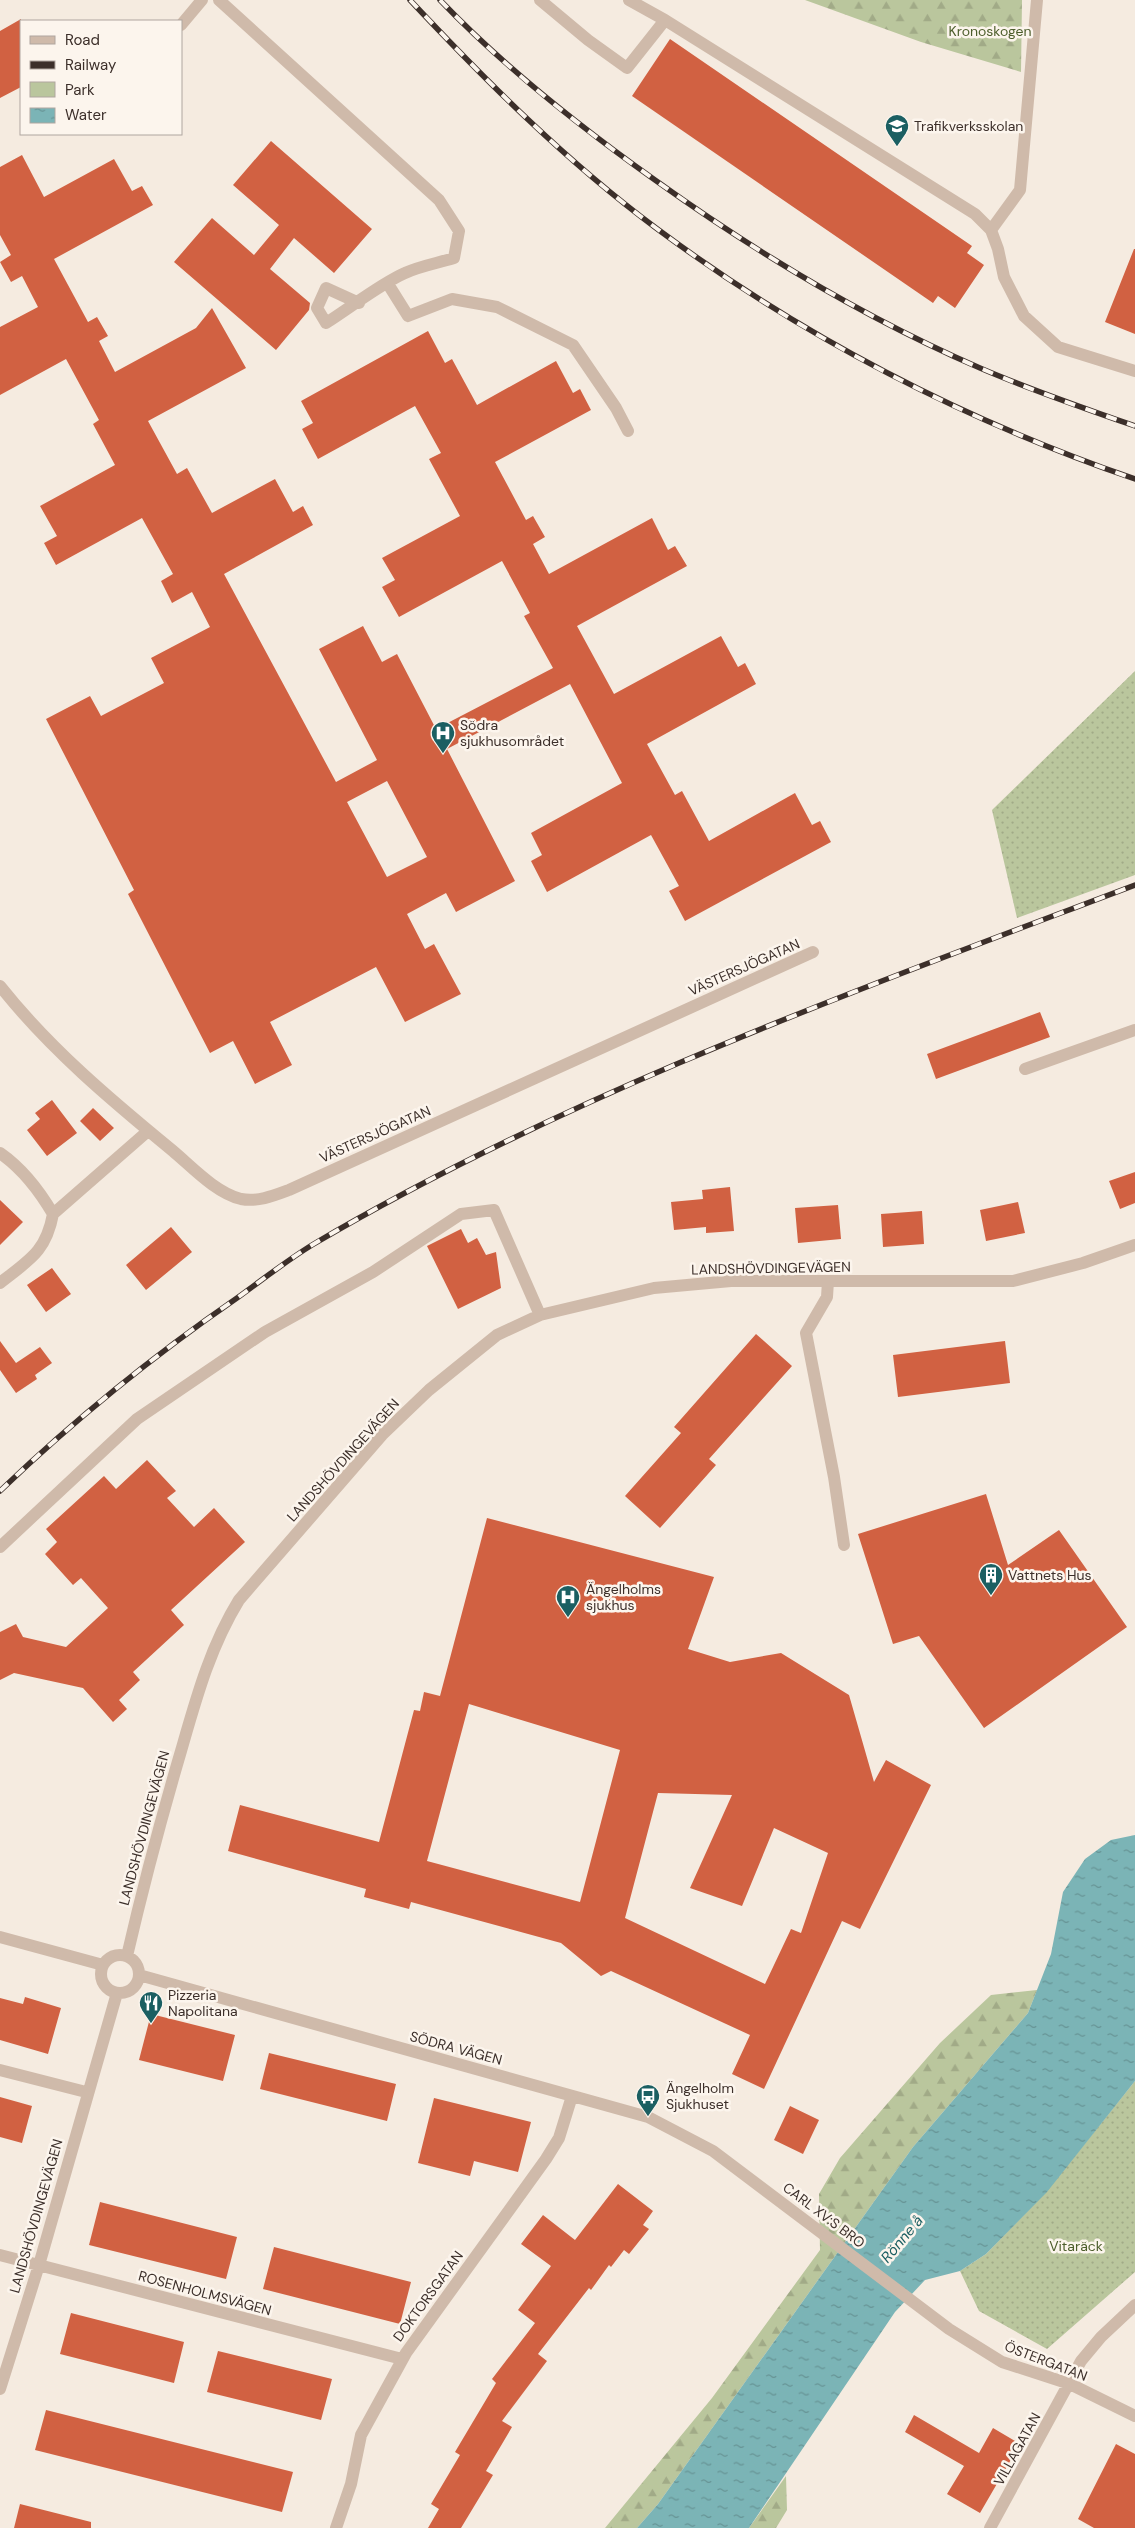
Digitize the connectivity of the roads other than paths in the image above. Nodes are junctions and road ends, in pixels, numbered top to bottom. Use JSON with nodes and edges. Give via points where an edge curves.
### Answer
{"nodes":[{"id":1,"x":202,"y":0,"type":"edge"},
{"id":2,"x":219,"y":0,"type":"edge"},
{"id":3,"x":540,"y":0,"type":"edge"},
{"id":4,"x":629,"y":0,"type":"edge"},
{"id":5,"x":1037,"y":0,"type":"edge"},
{"id":6,"x":665,"y":20,"type":"junction"},
{"id":7,"x":182,"y":24,"type":"edge"},
{"id":8,"x":990,"y":230,"type":"junction"},
{"id":9,"x":388,"y":284,"type":"junction"},
{"id":10,"x":359,"y":302,"type":"dead end"},
{"id":11,"x":1135,"y":371,"type":"edge"},
{"id":12,"x":628,"y":431,"type":"dead end"},
{"id":13,"x":813,"y":952,"type":"dead end"},
{"id":14,"x":0,"y":986,"type":"edge"},
{"id":15,"x":1135,"y":1030,"type":"edge"},
{"id":16,"x":1026,"y":1069,"type":"dead end"},
{"id":17,"x":148,"y":1131,"type":"junction"},
{"id":18,"x":0,"y":1154,"type":"edge"},
{"id":19,"x":53,"y":1214,"type":"junction"},
{"id":20,"x":1135,"y":1245,"type":"edge"},
{"id":21,"x":828,"y":1281,"type":"junction"},
{"id":22,"x":0,"y":1283,"type":"edge"},
{"id":23,"x":540,"y":1314,"type":"junction"},
{"id":24,"x":844,"y":1545,"type":"dead end"},
{"id":25,"x":0,"y":1547,"type":"edge"},
{"id":26,"x":0,"y":1937,"type":"edge"},
{"id":27,"x":127,"y":1956,"type":"junction"},
{"id":28,"x":103,"y":1965,"type":"junction"},
{"id":29,"x":139,"y":1975,"type":"junction"},
{"id":30,"x":116,"y":1993,"type":"junction"},
{"id":31,"x":0,"y":2070,"type":"edge"},
{"id":32,"x":86,"y":2092,"type":"junction"},
{"id":33,"x":572,"y":2096,"type":"junction"},
{"id":34,"x":752,"y":2179,"type":"joint"},
{"id":35,"x":0,"y":2255,"type":"edge"},
{"id":36,"x":39,"y":2265,"type":"junction"},
{"id":37,"x":1135,"y":2305,"type":"edge"},
{"id":38,"x":949,"y":2329,"type":"joint"},
{"id":39,"x":402,"y":2359,"type":"junction"},
{"id":40,"x":1070,"y":2384,"type":"junction"},
{"id":41,"x":0,"y":2389,"type":"edge"},
{"id":42,"x":1135,"y":2416,"type":"edge"},
{"id":43,"x":336,"y":2528,"type":"edge"},
{"id":44,"x":990,"y":2528,"type":"edge"}],
"edges":[{"from":1,"to":7,"type":"street"},
{"from":2,"to":9,"type":"street","via":[[439,200],[459,231],[454,258],[404,273]]},
{"from":3,"to":6,"type":"street","via":[[627,68]]},
{"from":4,"to":6,"type":"street"},
{"from":5,"to":8,"type":"street","via":[[1020,190]]},
{"from":6,"to":8,"type":"street","via":[[975,214]]},
{"from":8,"to":11,"type":"street","via":[[1004,278],[1024,316],[1058,347]]},
{"from":9,"to":10,"type":"street"},
{"from":9,"to":12,"type":"street","via":[[408,316],[452,299],[497,307],[573,345]]},
{"from":13,"to":17,"type":"street","name":"VÄSTERSJÖGATAN","via":[[268,1198],[242,1199],[225,1192]]},
{"from":14,"to":17,"type":"street","name":"VÄSTERSJÖGATAN","via":[[66,1060]]},
{"from":15,"to":16,"type":"street"},
{"from":17,"to":19,"type":"street"},
{"from":18,"to":19,"type":"street","via":[[15,1164],[39,1190]]},
{"from":19,"to":22,"type":"street","via":[[50,1230],[40,1250]]},
{"from":20,"to":21,"type":"street","name":"LANDSHÖVDINGEVÄGEN","via":[[1083,1263],[1013,1281]]},
{"from":21,"to":23,"type":"street","name":"LANDSHÖVDINGEVÄGEN","via":[[731,1281],[654,1288]]},
{"from":21,"to":24,"type":"street","via":[[827,1297],[806,1334]]},
{"from":23,"to":25,"type":"street","via":[[494,1210],[461,1214],[373,1272],[265,1332],[137,1419]]},
{"from":23,"to":27,"type":"street","name":"LANDSHÖVDINGEVÄGEN","via":[[498,1335],[429,1390],[382,1435],[239,1600],[223,1626],[194,1706],[153,1846]]},
{"from":26,"to":28,"type":"street"},
{"from":27,"to":28,"type":"street","via":[[113,1956]]},
{"from":27,"to":29,"type":"street","via":[[136,1964]]},
{"from":28,"to":30,"type":"street","via":[[103,1982]]},
{"from":29,"to":30,"type":"street","via":[[131,1989]]},
{"from":29,"to":33,"type":"street","name":"SÖDRA VÄGEN"},
{"from":30,"to":32,"type":"street","name":"LANDSHÖVDINGEVÄGEN"},
{"from":31,"to":32,"type":"street"},
{"from":32,"to":36,"type":"street","name":"LANDSHÖVDINGEVÄGEN"},
{"from":33,"to":34,"type":"street","name":"SÖDRA VÄGEN","via":[[648,2117],[697,2142]]},
{"from":33,"to":39,"type":"street","name":"DOKTORSGATAN","via":[[559,2138],[546,2159]]},
{"from":34,"to":38,"type":"street","name":"CARL XV:S BRO"},
{"from":35,"to":36,"type":"street","name":"ROSENHOLMSVÄGEN"},
{"from":36,"to":39,"type":"street","name":"ROSENHOLMSVÄGEN"},
{"from":36,"to":41,"type":"street","name":"LANDSHÖVDINGEVÄGEN"},
{"from":37,"to":40,"type":"street","name":"VILLAGATAN","via":[[1101,2336],[1081,2361]]},
{"from":38,"to":40,"type":"street","name":"ÖSTERGATAN","via":[[1002,2362]]},
{"from":39,"to":43,"type":"street","name":"DOKTORSGATAN","via":[[361,2435],[351,2484]]},
{"from":40,"to":42,"type":"street","name":"ÖSTERGATAN"},
{"from":40,"to":44,"type":"street","name":"VILLAGATAN"}]}
